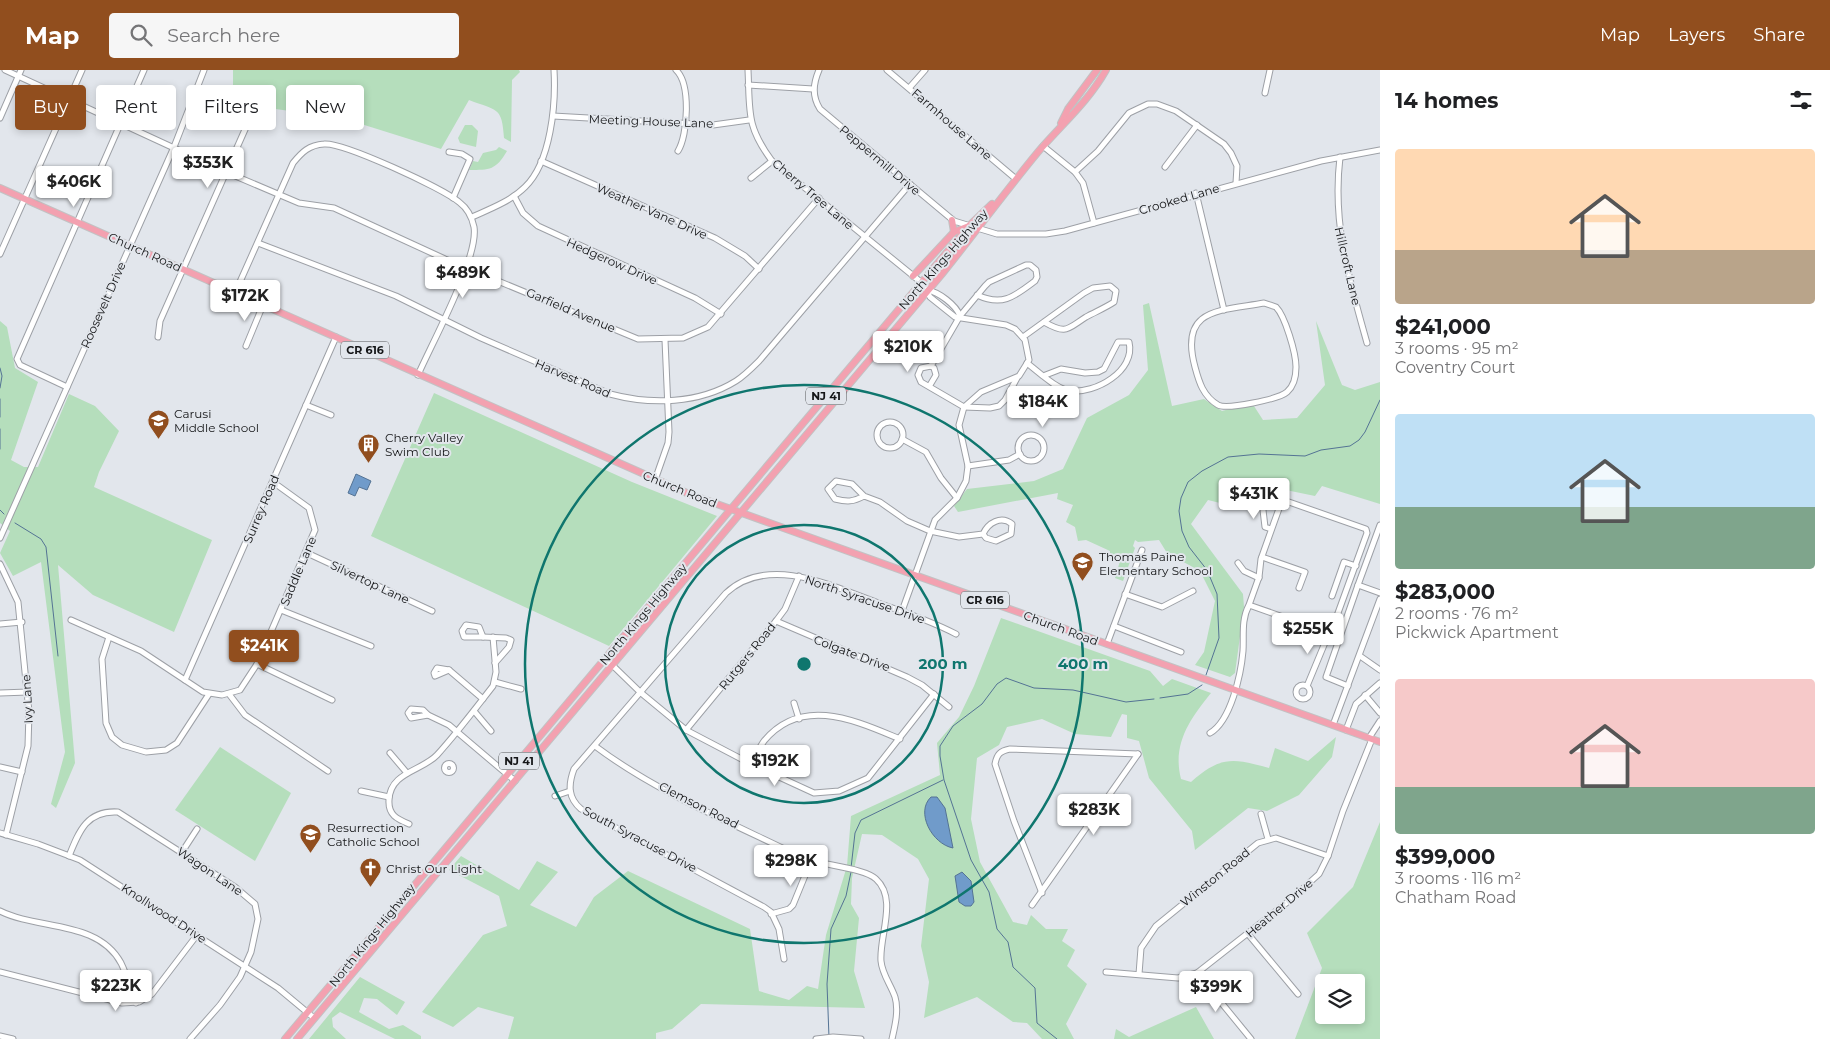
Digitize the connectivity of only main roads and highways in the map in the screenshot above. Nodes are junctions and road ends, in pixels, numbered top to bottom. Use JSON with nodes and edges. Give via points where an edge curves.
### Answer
{"nodes":[{"id":1,"x":1096,"y":70,"type":"edge"},
{"id":2,"x":1106,"y":70,"type":"edge"},
{"id":3,"x":1060,"y":126,"type":"junction"},
{"id":4,"x":0,"y":188,"type":"edge"},
{"id":5,"x":1004,"y":192,"type":"junction"},
{"id":6,"x":952,"y":220,"type":"road end"},
{"id":7,"x":969,"y":226,"type":"junction"},
{"id":8,"x":954,"y":232,"type":"junction"},
{"id":9,"x":912,"y":276,"type":"road end"},
{"id":10,"x":731,"y":509,"type":"junction"},
{"id":11,"x":740,"y":512,"type":"junction"},
{"id":12,"x":1380,"y":742,"type":"edge"},
{"id":13,"x":285,"y":1039,"type":"edge"},
{"id":14,"x":297,"y":1039,"type":"edge"}],
"edges":[{"from":1,"to":3,"type":"main road","name":"North Kings Highway","number":"NJ 41"},
{"from":2,"to":3,"type":"main road","name":"North Kings Highway","number":"NJ 41","via":[[1075,114]]},
{"from":3,"to":5,"type":"main road","name":"North Kings Highway","number":"NJ 41"},
{"from":4,"to":10,"type":"main road","name":"Church Road","number":"CR 616","via":[[655,480]]},
{"from":5,"to":7,"type":"main road","name":"North Kings Highway","number":"NJ 41"},
{"from":5,"to":11,"type":"main road","name":"North Kings Highway","number":"NJ 41","via":[[978,229]]},
{"from":6,"to":8,"type":"main road"},
{"from":7,"to":8,"type":"main road"},
{"from":7,"to":10,"type":"main road","name":"North Kings Highway","number":"NJ 41"},
{"from":8,"to":9,"type":"main road"},
{"from":10,"to":11,"type":"main road","name":"Church Road","number":"CR 616"},
{"from":10,"to":13,"type":"main road","name":"North Kings Highway","number":"NJ 41"},
{"from":11,"to":12,"type":"main road","name":"Church Road","number":"CR 616"},
{"from":11,"to":14,"type":"main road","name":"North Kings Highway","number":"NJ 41"}]}
